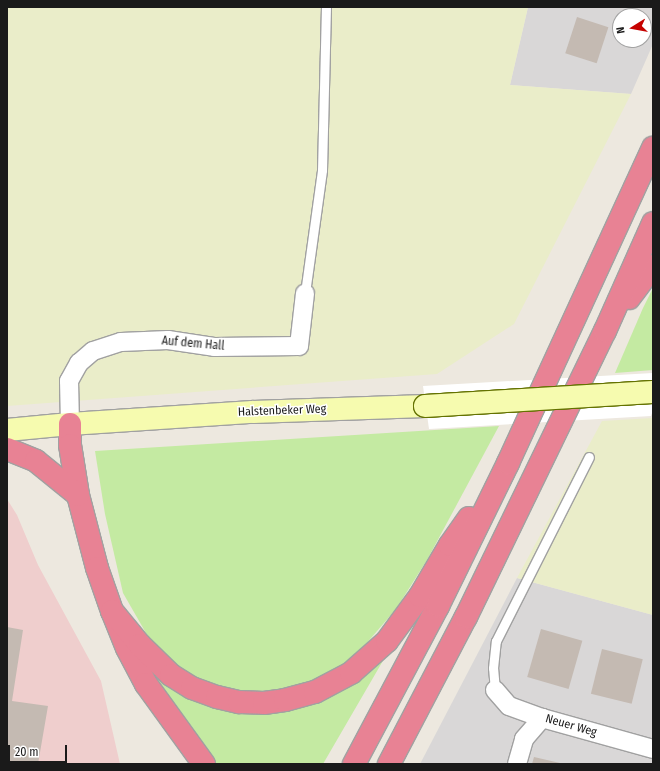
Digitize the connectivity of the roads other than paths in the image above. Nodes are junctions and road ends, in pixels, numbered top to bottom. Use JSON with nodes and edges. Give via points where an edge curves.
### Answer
{"nodes":[{"id":1,"x":326,"y":7,"type":"edge"},
{"id":2,"x":653,"y":148,"type":"edge"},
{"id":3,"x":653,"y":223,"type":"edge"},
{"id":4,"x":653,"y":266,"type":"edge"},
{"id":5,"x":305,"y":293,"type":"joint"},
{"id":6,"x":604,"y":331,"type":"junction"},
{"id":7,"x":653,"y":392,"type":"edge"},
{"id":8,"x":70,"y":424,"type":"junction"},
{"id":9,"x":7,"y":430,"type":"edge"},
{"id":10,"x":7,"y":449,"type":"edge"},
{"id":11,"x":589,"y":457,"type":"dead end"},
{"id":12,"x":508,"y":463,"type":"junction"},
{"id":13,"x":78,"y":495,"type":"junction"},
{"id":14,"x":112,"y":611,"type":"junction"},
{"id":15,"x":495,"y":690,"type":"joint"},
{"id":16,"x":542,"y":718,"type":"junction"},
{"id":17,"x":653,"y":749,"type":"edge"},
{"id":18,"x":204,"y":764,"type":"edge"},
{"id":19,"x":354,"y":764,"type":"edge"},
{"id":20,"x":389,"y":764,"type":"edge"},
{"id":21,"x":517,"y":764,"type":"edge"}],
"edges":[{"from":1,"to":5,"type":"lane","via":[[322,170]]},
{"from":2,"to":12,"type":"highway"},
{"from":3,"to":6,"type":"highway"},
{"from":4,"to":6,"type":"highway"},
{"from":5,"to":8,"type":"street","name":"Auf dem Hall","via":[[299,346],[215,347],[168,340],[121,342],[93,351],[79,363],[69,381]]},
{"from":6,"to":20,"type":"highway","via":[[466,617]]},
{"from":7,"to":8,"type":"main road","name":"Halstenbeker Weg","bridge":true},
{"from":8,"to":9,"type":"main road","name":"Halstenbeker Weg"},
{"from":8,"to":13,"type":"highway","via":[[70,445]]},
{"from":10,"to":13,"type":"highway","via":[[36,460]]},
{"from":11,"to":15,"type":"lane","via":[[496,642],[493,668]]},
{"from":12,"to":14,"type":"highway","via":[[387,641],[351,673],[315,692],[264,703],[232,700],[192,688],[171,675],[140,645]]},
{"from":12,"to":19,"type":"highway","via":[[438,606]]},
{"from":13,"to":14,"type":"highway","via":[[97,568]]},
{"from":14,"to":18,"type":"highway","via":[[127,648],[146,684]]},
{"from":15,"to":16,"type":"street","name":"Neuer Weg","via":[[509,706]]},
{"from":16,"to":17,"type":"street","name":"Neuer Weg"},
{"from":16,"to":21,"type":"street","via":[[524,739]]}]}
